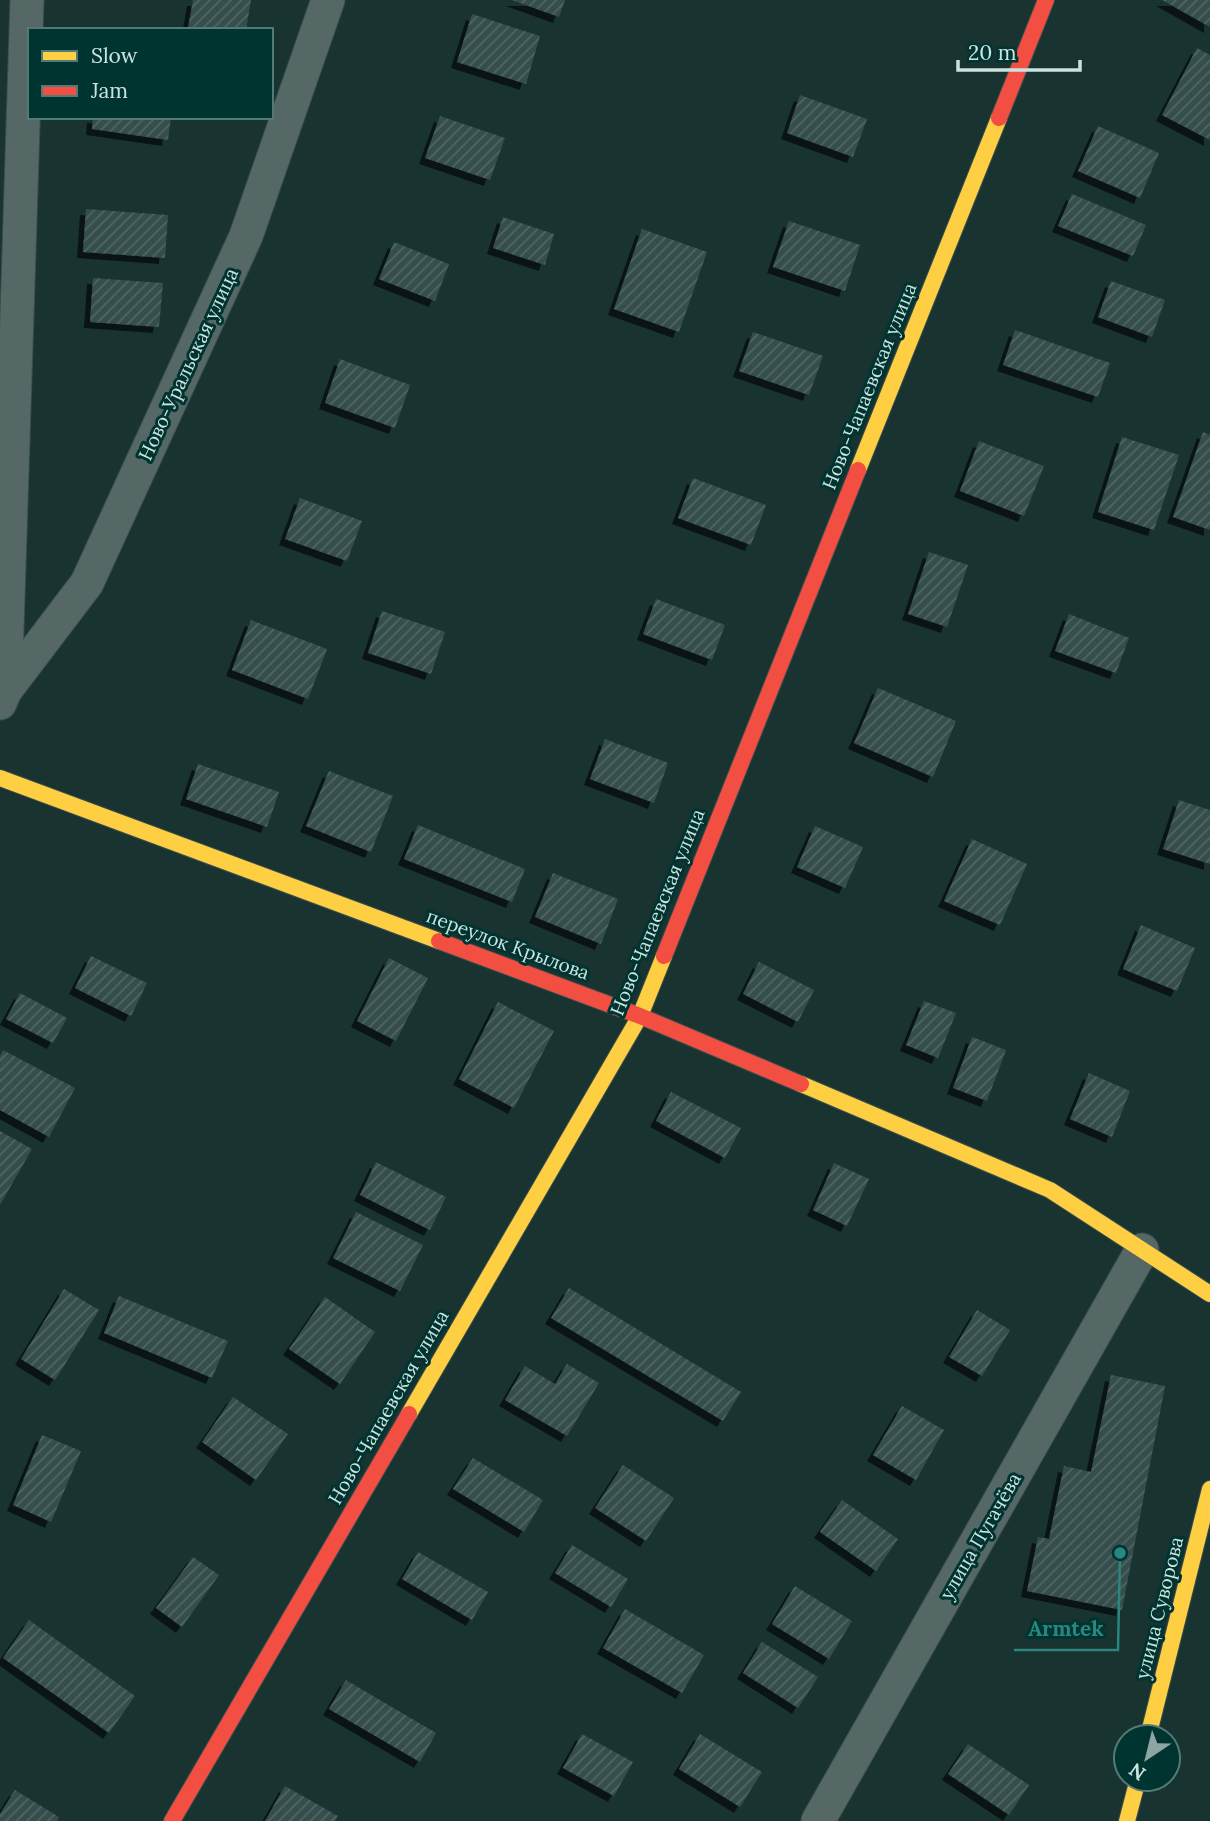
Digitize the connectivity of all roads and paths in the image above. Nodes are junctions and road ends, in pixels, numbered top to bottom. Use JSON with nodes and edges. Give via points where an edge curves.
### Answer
{"nodes":[{"id":1,"x":27,"y":0,"type":"edge"},
{"id":2,"x":328,"y":0,"type":"edge"},
{"id":3,"x":1046,"y":0,"type":"edge"},
{"id":4,"x":2,"y":697,"type":"edge"},
{"id":5,"x":0,"y":778,"type":"edge"},
{"id":6,"x":640,"y":1016,"type":"junction"},
{"id":7,"x":1142,"y":1250,"type":"junction"},
{"id":8,"x":1210,"y":1294,"type":"edge"},
{"id":9,"x":1210,"y":1489,"type":"edge"},
{"id":10,"x":1152,"y":1723,"type":"edge"},
{"id":11,"x":1134,"y":1793,"type":"edge"},
{"id":12,"x":173,"y":1821,"type":"edge"},
{"id":13,"x":818,"y":1821,"type":"edge"},
{"id":14,"x":1127,"y":1821,"type":"edge"}],
"edges":[{"from":1,"to":4,"type":"street"},
{"from":2,"to":4,"type":"street","name":"Ново-Уральская улица","via":[[246,236],[87,583]]},
{"from":3,"to":6,"type":"street","name":"Ново-Чапаевская улица"},
{"from":5,"to":6,"type":"street","name":"переулок Крылова"},
{"from":6,"to":7,"type":"street","name":"переулок Крылова","via":[[1050,1190]]},
{"from":6,"to":12,"type":"street","name":"Ново-Чапаевская улица"},
{"from":7,"to":8,"type":"street","name":"переулок Крылова"},
{"from":7,"to":13,"type":"street","name":"улица Пугачёва"},
{"from":9,"to":10,"type":"street","name":"улица Суворова"},
{"from":11,"to":14,"type":"street"}]}
